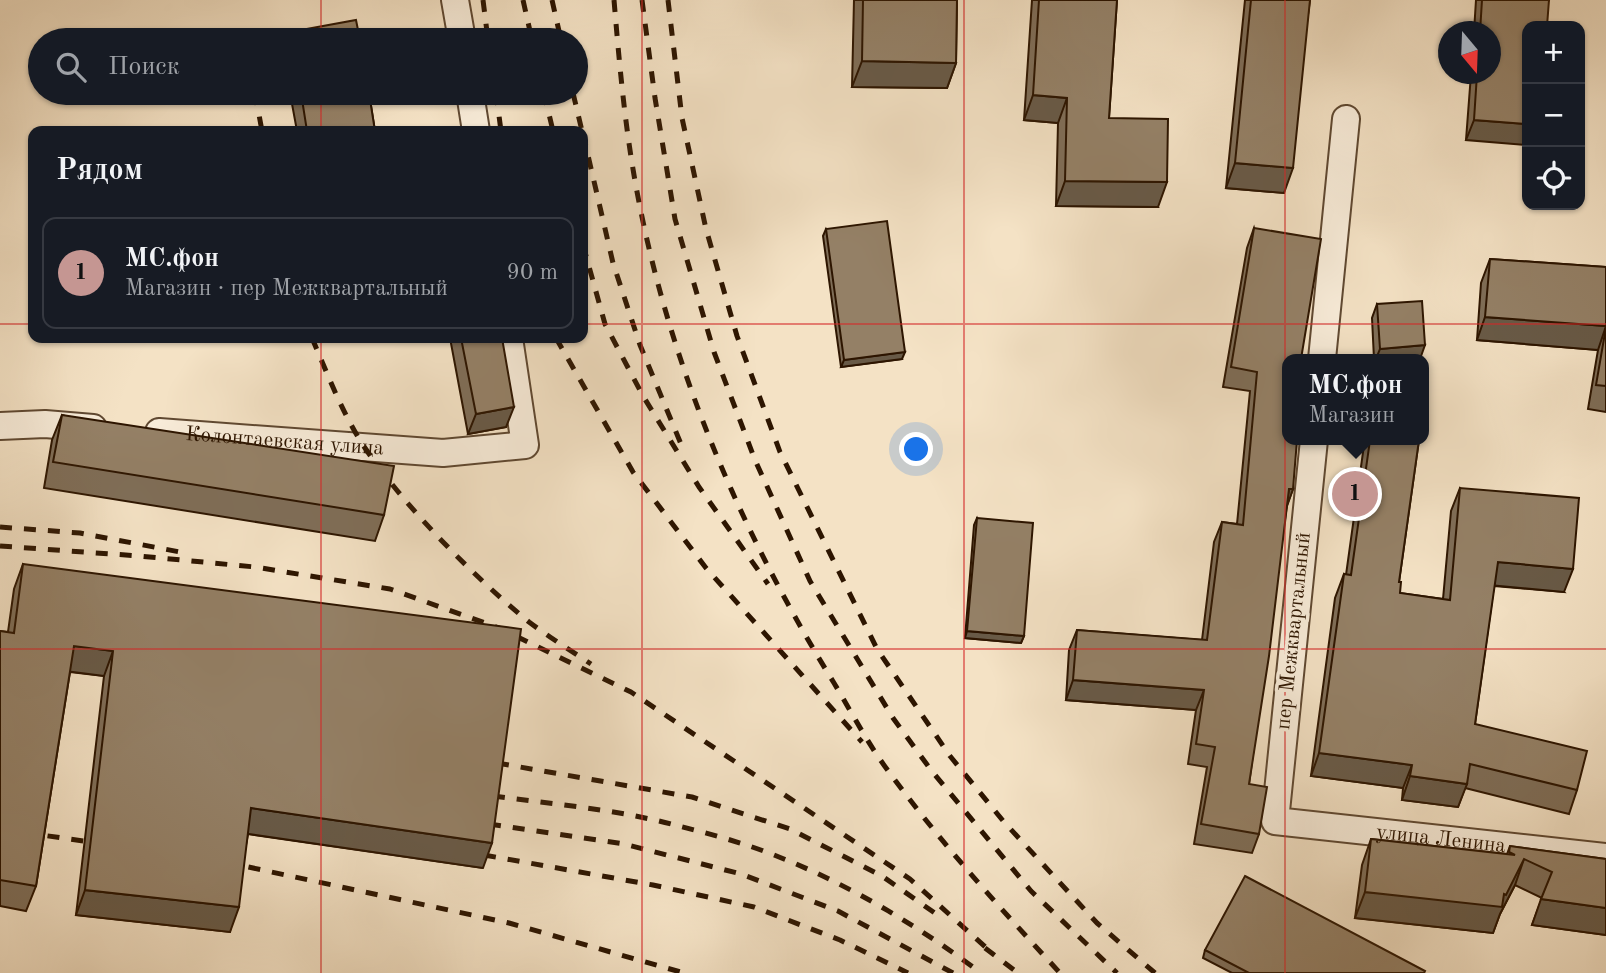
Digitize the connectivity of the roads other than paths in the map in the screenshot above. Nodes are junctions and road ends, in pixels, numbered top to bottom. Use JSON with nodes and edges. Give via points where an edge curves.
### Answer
{"nodes":[{"id":1,"x":455,"y":0,"type":"edge"},
{"id":2,"x":460,"y":28,"type":"edge"},
{"id":3,"x":472,"y":105,"type":"edge"},
{"id":4,"x":1346,"y":119,"type":"dead end"},
{"id":5,"x":475,"y":126,"type":"edge"},
{"id":6,"x":510,"y":343,"type":"edge"},
{"id":7,"x":1322,"y":354,"type":"edge"},
{"id":8,"x":0,"y":426,"type":"edge"},
{"id":9,"x":1313,"y":445,"type":"edge"},
{"id":10,"x":1275,"y":821,"type":"joint"},
{"id":11,"x":1606,"y":857,"type":"edge"}],
"edges":[{"from":1,"to":2,"type":"street"},
{"from":3,"to":5,"type":"street"},
{"from":4,"to":7,"type":"street"},
{"from":6,"to":8,"type":"street","name":"Колонтаевская улица","via":[[526,445],[443,453],[45,424]]},
{"from":9,"to":10,"type":"street","name":"пер Межквартальный"},
{"from":10,"to":11,"type":"street","name":"улица Ленина"}]}
